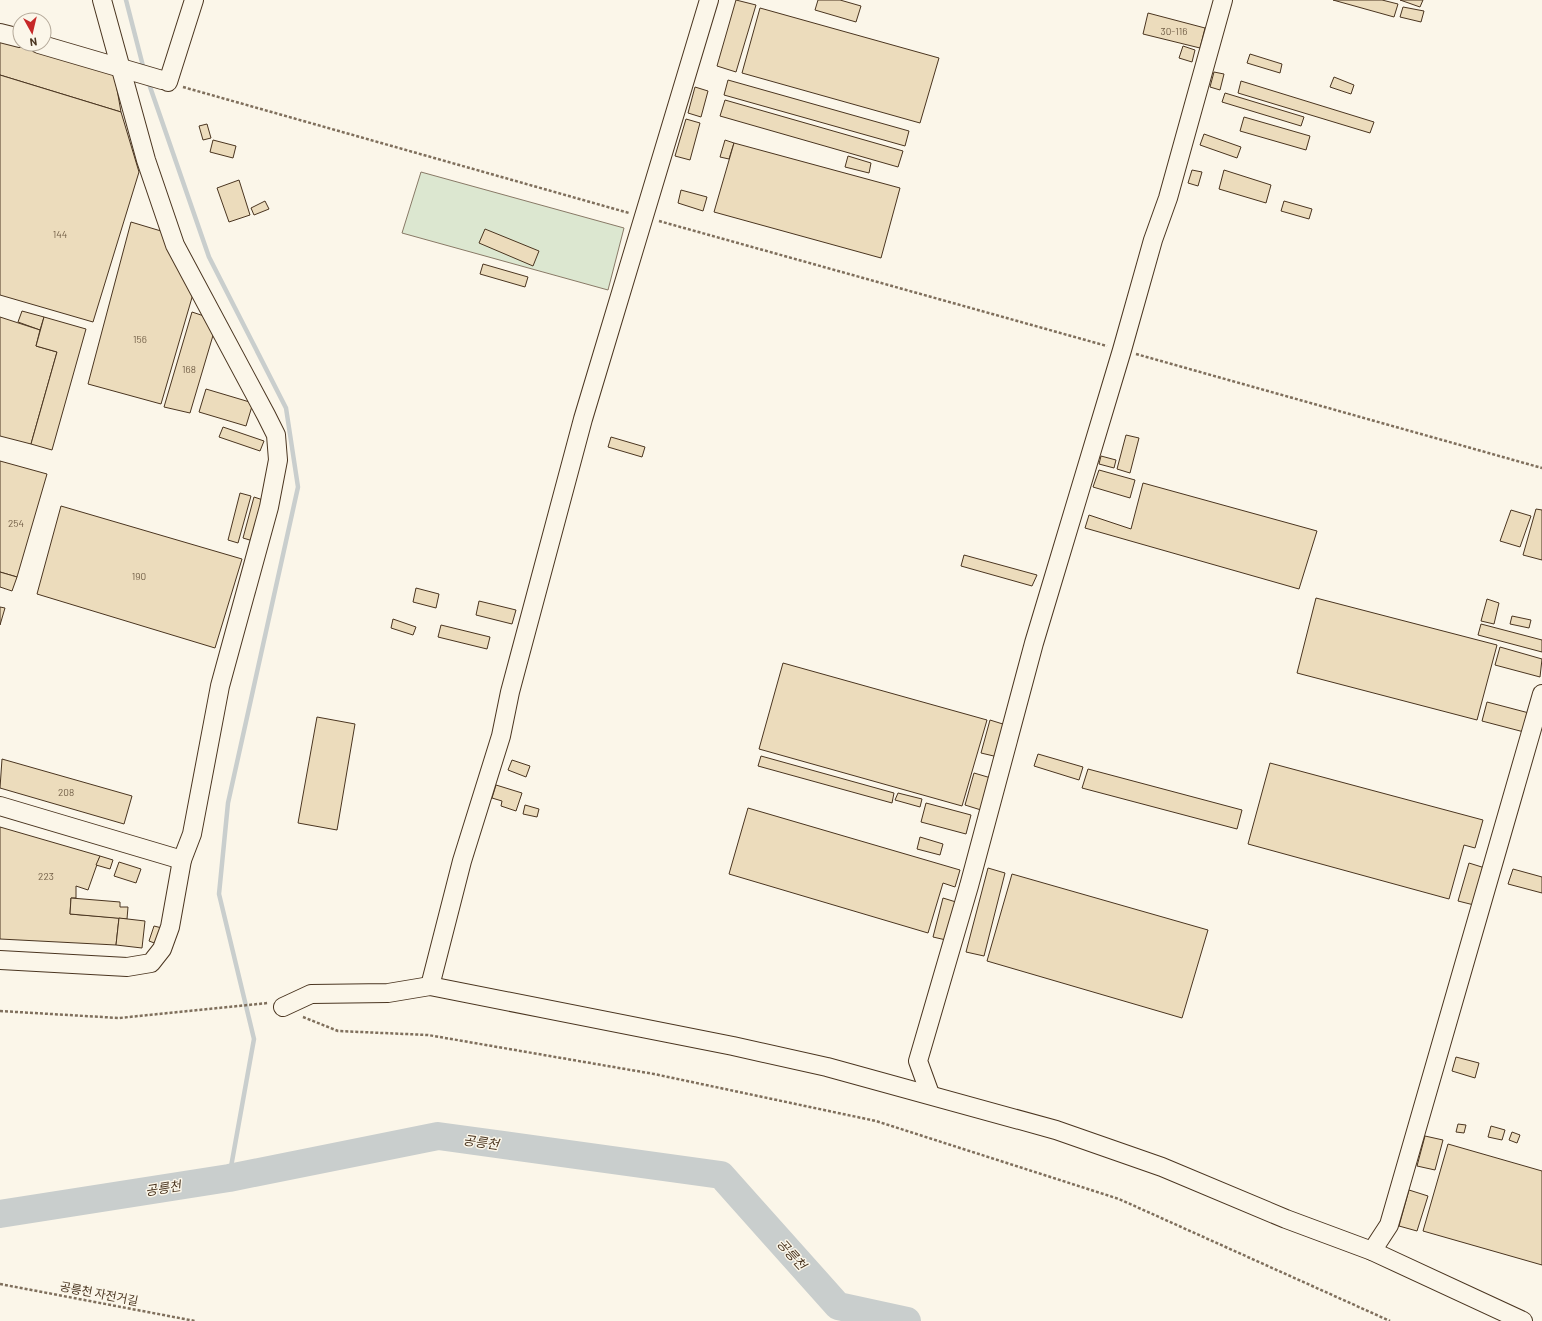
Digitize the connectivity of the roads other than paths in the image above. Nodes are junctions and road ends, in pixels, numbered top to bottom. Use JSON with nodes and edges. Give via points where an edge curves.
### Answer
{"nodes":[{"id":1,"x":102,"y":0,"type":"edge"},
{"id":2,"x":194,"y":0,"type":"edge"},
{"id":3,"x":708,"y":0,"type":"edge"},
{"id":4,"x":1223,"y":0,"type":"edge"},
{"id":5,"x":0,"y":32,"type":"edge"},
{"id":6,"x":12,"y":36,"type":"edge"},
{"id":7,"x":52,"y":48,"type":"edge"},
{"id":8,"x":127,"y":70,"type":"junction"},
{"id":9,"x":1542,"y":694,"type":"edge"},
{"id":10,"x":0,"y":806,"type":"edge"},
{"id":11,"x":182,"y":860,"type":"junction"},
{"id":12,"x":0,"y":960,"type":"edge"},
{"id":13,"x":430,"y":986,"type":"junction"},
{"id":14,"x":283,"y":1007,"type":"road end"},
{"id":15,"x":930,"y":1094,"type":"junction"},
{"id":16,"x":1372,"y":1251,"type":"junction"},
{"id":17,"x":1523,"y":1321,"type":"edge"}],
"edges":[{"from":1,"to":8,"type":"street"},
{"from":2,"to":8,"type":"street","via":[[165,81]]},
{"from":3,"to":13,"type":"street","via":[[583,419],[510,692],[501,736],[462,861]]},
{"from":4,"to":15,"type":"street","via":[[1168,198],[1153,240],[1034,643],[969,886],[918,1061]]},
{"from":5,"to":6,"type":"street"},
{"from":7,"to":8,"type":"street"},
{"from":8,"to":11,"type":"street","via":[[146,160],[175,245],[276,435],[278,460],[269,507],[220,686],[192,834]]},
{"from":9,"to":16,"type":"street","via":[[1389,1225]]},
{"from":10,"to":11,"type":"street"},
{"from":11,"to":12,"type":"street","via":[[170,928],[162,949],[151,963],[126,968]]},
{"from":13,"to":14,"type":"street","via":[[388,993],[311,994]]},
{"from":13,"to":15,"type":"street","via":[[732,1046]]},
{"from":15,"to":16,"type":"street","via":[[1056,1130],[1155,1165]]},
{"from":16,"to":17,"type":"street"}]}
